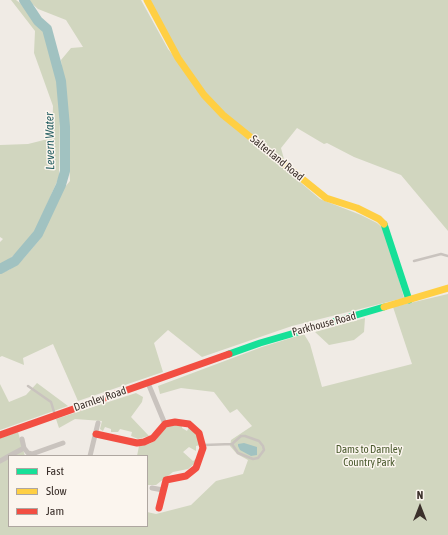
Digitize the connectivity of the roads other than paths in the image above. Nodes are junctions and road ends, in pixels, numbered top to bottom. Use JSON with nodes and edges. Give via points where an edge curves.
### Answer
{"nodes":[{"id":1,"x":147,"y":0,"type":"edge"},
{"id":2,"x":448,"y":256,"type":"edge"},
{"id":3,"x":414,"y":261,"type":"dead end"},
{"id":4,"x":448,"y":288,"type":"edge"},
{"id":5,"x":409,"y":300,"type":"junction"},
{"id":6,"x":201,"y":364,"type":"joint"},
{"id":7,"x":148,"y":382,"type":"junction"},
{"id":8,"x":28,"y":386,"type":"dead end"},
{"id":9,"x":55,"y":415,"type":"junction"},
{"id":10,"x":98,"y":423,"type":"dead end"},
{"id":11,"x":165,"y":424,"type":"junction"},
{"id":12,"x":96,"y":434,"type":"junction"},
{"id":13,"x":0,"y":435,"type":"edge"},
{"id":14,"x":22,"y":439,"type":"dead end"},
{"id":15,"x":63,"y":443,"type":"dead end"},
{"id":16,"x":232,"y":444,"type":"junction"},
{"id":17,"x":203,"y":446,"type":"junction"},
{"id":18,"x":24,"y":448,"type":"junction"},
{"id":19,"x":11,"y":455,"type":"edge"},
{"id":20,"x":90,"y":455,"type":"edge"},
{"id":21,"x":152,"y":488,"type":"dead end"},
{"id":22,"x":163,"y":490,"type":"junction"},
{"id":23,"x":159,"y":508,"type":"dead end"}],
"edges":[{"from":1,"to":5,"type":"street","name":"Salterland Road","via":[[178,58],[204,95],[223,115],[326,198],[357,208],[384,223]]},
{"from":2,"to":3,"type":"lane","via":[[441,254]]},
{"from":4,"to":5,"type":"street","name":"Parkhouse Road"},
{"from":5,"to":6,"type":"street","name":"Parkhouse Road","via":[[285,335]]},
{"from":6,"to":7,"type":"street","name":"Darnley Road"},
{"from":7,"to":9,"type":"street","name":"Darnley Road"},
{"from":7,"to":11,"type":"street"},
{"from":8,"to":9,"type":"lane","via":[[51,402]]},
{"from":9,"to":13,"type":"street","name":"Darnley Road"},
{"from":10,"to":12,"type":"street"},
{"from":11,"to":12,"type":"street","via":[[153,438],[144,442],[137,443]]},
{"from":11,"to":17,"type":"street","via":[[189,424],[199,433]]},
{"from":12,"to":20,"type":"street"},
{"from":14,"to":18,"type":"street"},
{"from":15,"to":18,"type":"street","via":[[32,454]]},
{"from":16,"to":16,"type":"lane","via":[[240,436],[245,436],[259,441],[264,450],[258,458],[253,459],[238,453]]},
{"from":16,"to":17,"type":"lane"},
{"from":17,"to":22,"type":"street","via":[[196,468],[186,476],[166,480]]},
{"from":18,"to":19,"type":"street"},
{"from":21,"to":22,"type":"street"},
{"from":22,"to":23,"type":"street"}]}
